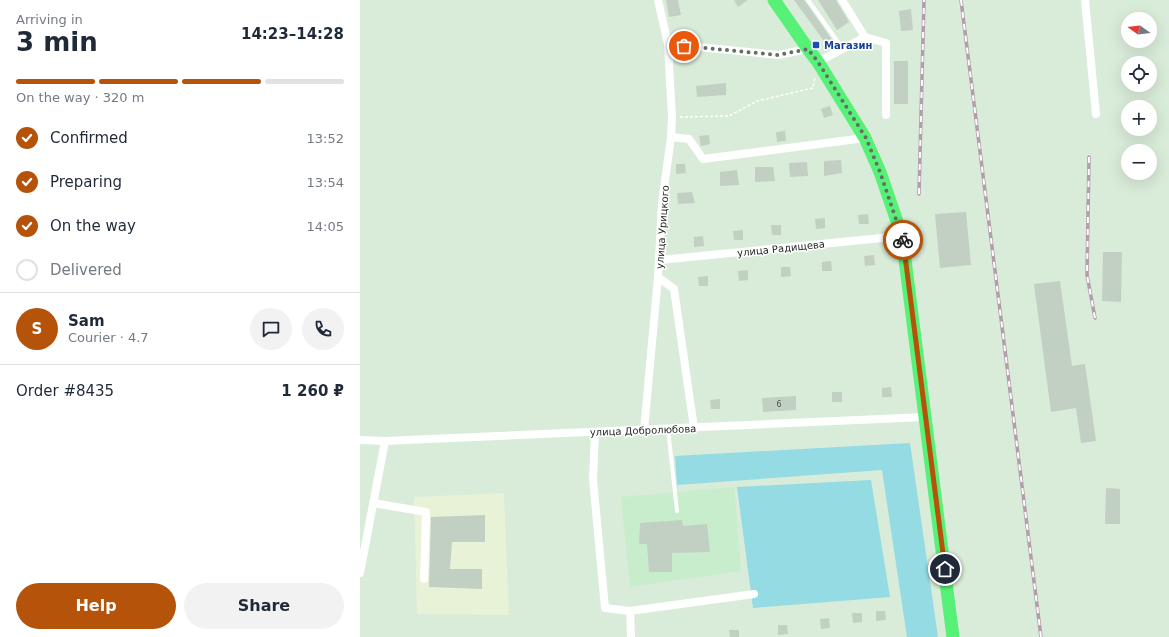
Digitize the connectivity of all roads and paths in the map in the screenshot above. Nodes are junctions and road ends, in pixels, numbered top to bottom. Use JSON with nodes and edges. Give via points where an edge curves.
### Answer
{"nodes":[{"id":1,"x":658,"y":0,"type":"edge"},
{"id":2,"x":774,"y":0,"type":"edge"},
{"id":3,"x":808,"y":0,"type":"edge"},
{"id":4,"x":842,"y":0,"type":"edge"},
{"id":5,"x":1085,"y":0,"type":"edge"},
{"id":6,"x":865,"y":37,"type":"junction"},
{"id":7,"x":668,"y":44,"type":"junction"},
{"id":8,"x":808,"y":49,"type":"junction"},
{"id":9,"x":843,"y":49,"type":"junction"},
{"id":10,"x":818,"y":62,"type":"junction"},
{"id":11,"x":1096,"y":114,"type":"dead end"},
{"id":12,"x":886,"y":115,"type":"dead end"},
{"id":13,"x":672,"y":117,"type":"junction"},
{"id":14,"x":671,"y":137,"type":"junction"},
{"id":15,"x":866,"y":138,"type":"junction"},
{"id":16,"x":902,"y":236,"type":"junction"},
{"id":17,"x":660,"y":260,"type":"junction"},
{"id":18,"x":658,"y":276,"type":"junction"},
{"id":19,"x":925,"y":417,"type":"junction"},
{"id":20,"x":694,"y":428,"type":"junction"},
{"id":21,"x":668,"y":429,"type":"junction"},
{"id":22,"x":644,"y":430,"type":"junction"},
{"id":23,"x":595,"y":432,"type":"junction"},
{"id":24,"x":360,"y":440,"type":"edge"},
{"id":25,"x":385,"y":441,"type":"junction"},
{"id":26,"x":374,"y":503,"type":"junction"},
{"id":27,"x":677,"y":511,"type":"dead end"},
{"id":28,"x":360,"y":573,"type":"edge"},
{"id":29,"x":424,"y":579,"type":"dead end"},
{"id":30,"x":754,"y":594,"type":"dead end"},
{"id":31,"x":630,"y":611,"type":"junction"},
{"id":32,"x":630,"y":637,"type":"edge"},
{"id":33,"x":953,"y":637,"type":"edge"}],
"edges":[{"from":1,"to":7,"type":"street","name":"улица Урицкого"},
{"from":2,"to":8,"type":"main road"},
{"from":3,"to":9,"type":"lane"},
{"from":4,"to":6,"type":"street"},
{"from":5,"to":11,"type":"street"},
{"from":6,"to":9,"type":"street"},
{"from":6,"to":12,"type":"street","via":[[886,43]]},
{"from":7,"to":8,"type":"street","via":[[778,55]]},
{"from":7,"to":13,"type":"street","name":"улица Урицкого"},
{"from":8,"to":10,"type":"main road"},
{"from":9,"to":10,"type":"street"},
{"from":10,"to":13,"type":"path","via":[[813,88],[756,101],[729,116]]},
{"from":10,"to":15,"type":"main road"},
{"from":13,"to":14,"type":"street","name":"улица Урицкого"},
{"from":14,"to":15,"type":"street","via":[[689,139],[703,159]]},
{"from":14,"to":17,"type":"street","name":"улица Урицкого","via":[[662,203]]},
{"from":15,"to":16,"type":"main road"},
{"from":16,"to":17,"type":"street","name":"улица Радищева"},
{"from":16,"to":19,"type":"main road"},
{"from":17,"to":18,"type":"street","name":"улица Урицкого"},
{"from":18,"to":20,"type":"street","name":"улица Урицкого","via":[[674,290]]},
{"from":18,"to":22,"type":"street"},
{"from":19,"to":20,"type":"street","name":"улица Добролюбова"},
{"from":19,"to":33,"type":"main road"},
{"from":20,"to":21,"type":"street","name":"улица Добролюбова"},
{"from":21,"to":22,"type":"street","name":"улица Добролюбова"},
{"from":21,"to":27,"type":"lane"},
{"from":22,"to":23,"type":"street","name":"улица Добролюбова"},
{"from":23,"to":25,"type":"street","name":"улица Добролюбова"},
{"from":23,"to":31,"type":"street","via":[[594,479],[605,608]]},
{"from":24,"to":25,"type":"street","name":"улица Добролюбова"},
{"from":25,"to":26,"type":"street"},
{"from":26,"to":28,"type":"street"},
{"from":26,"to":29,"type":"street","via":[[426,512]]},
{"from":30,"to":31,"type":"street"},
{"from":31,"to":32,"type":"street"}]}
